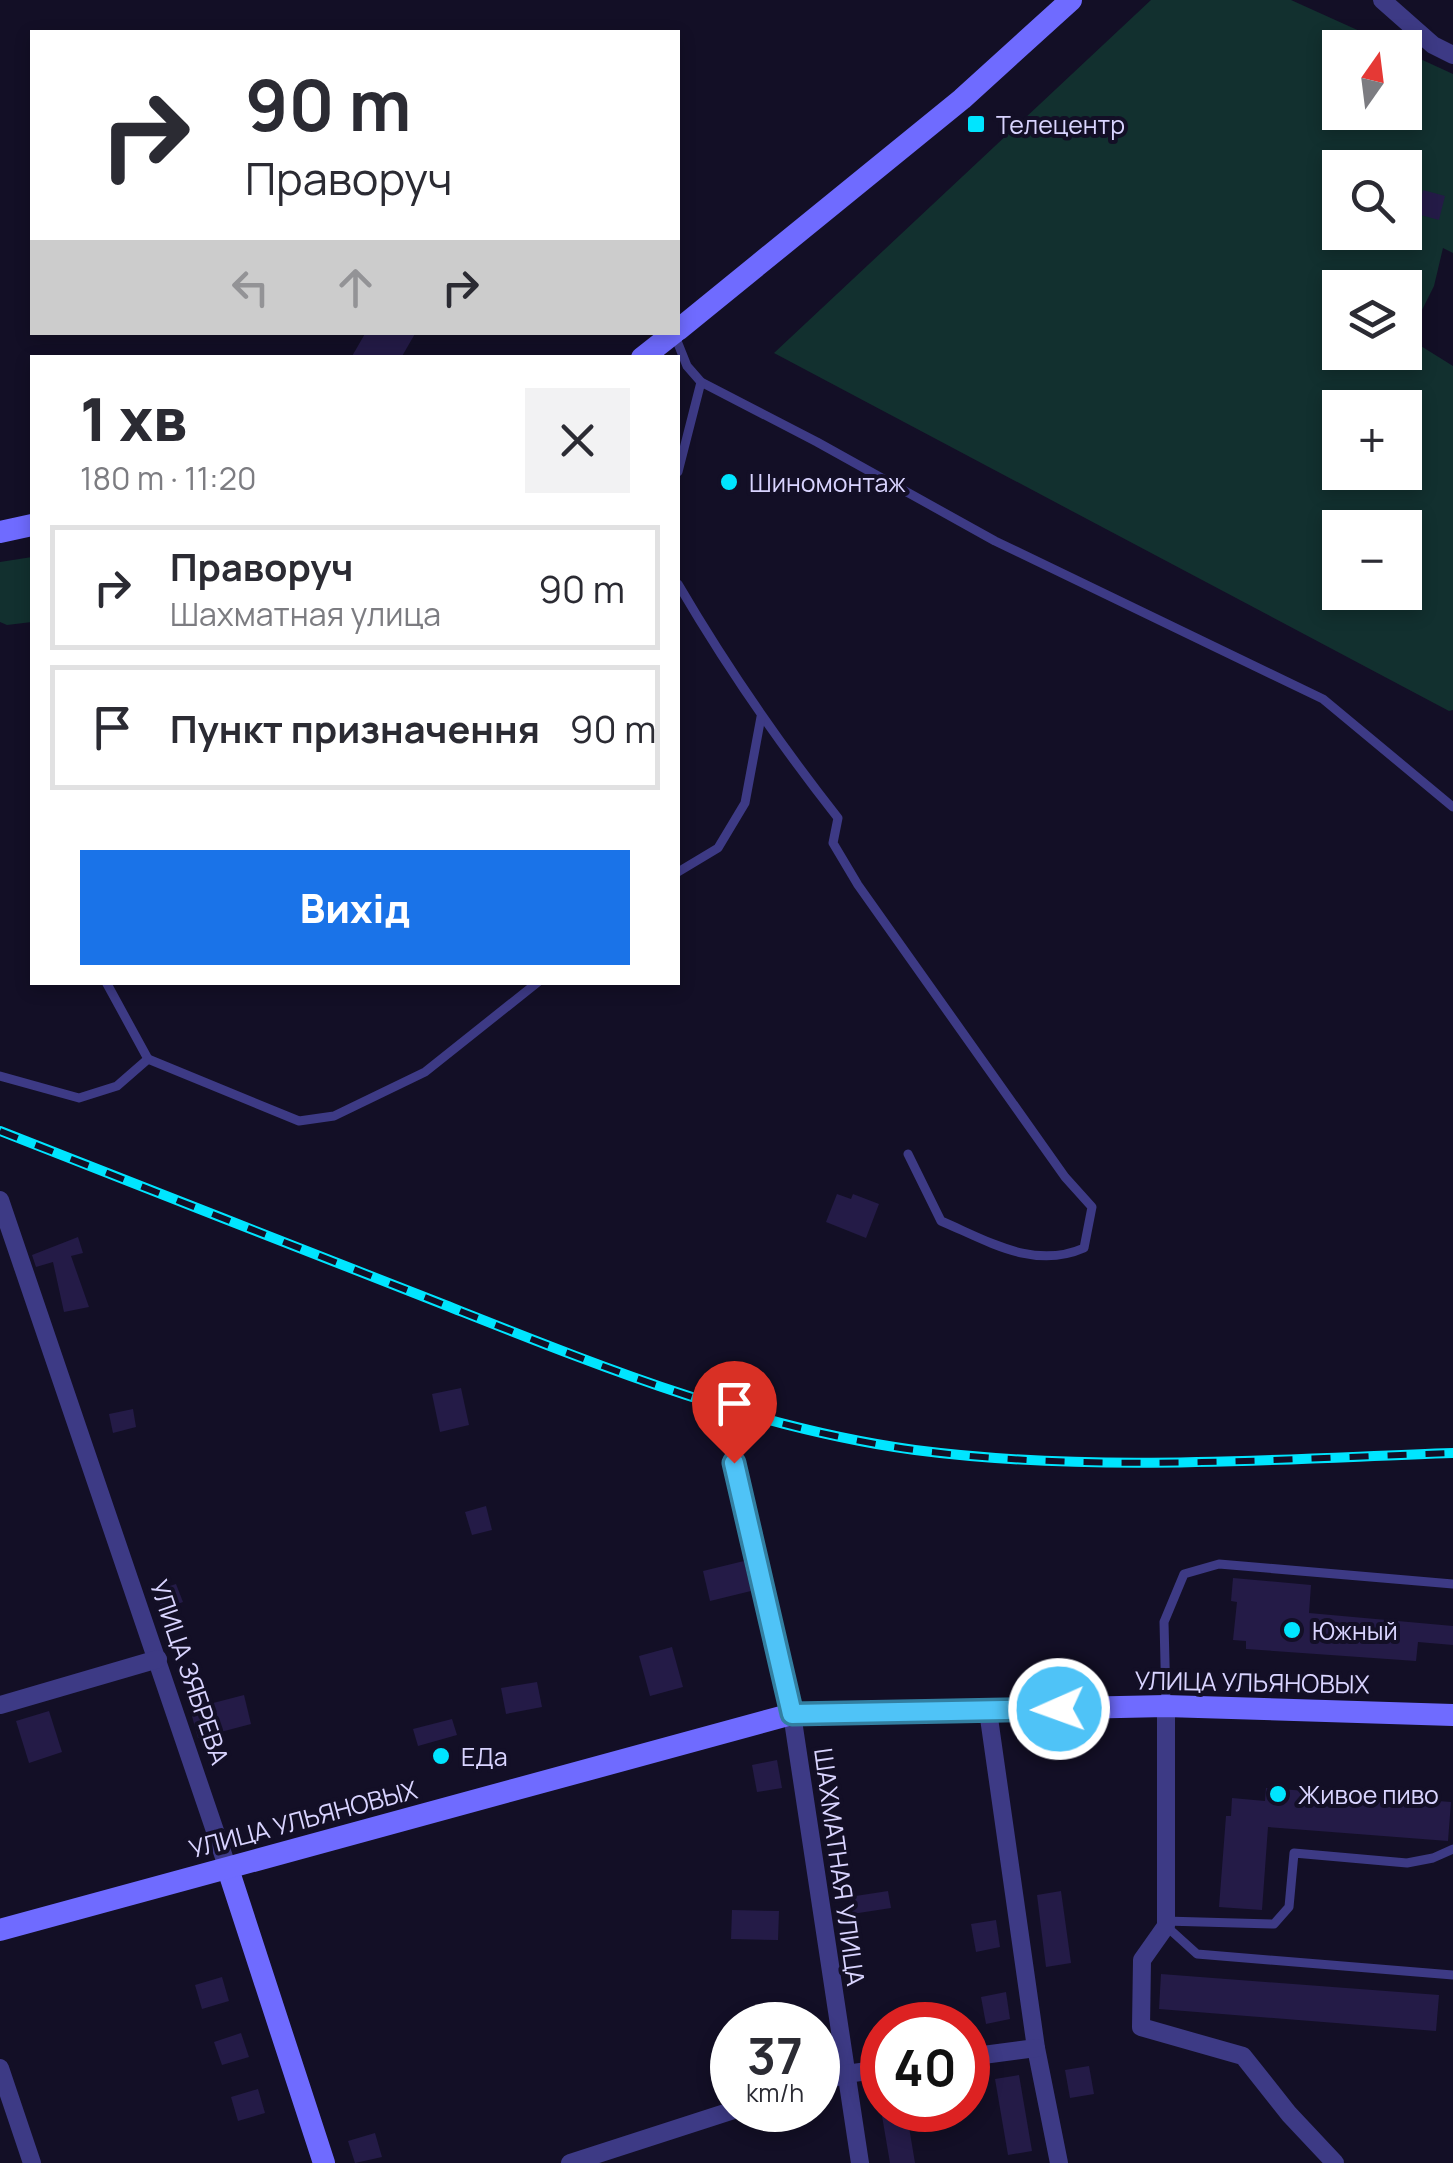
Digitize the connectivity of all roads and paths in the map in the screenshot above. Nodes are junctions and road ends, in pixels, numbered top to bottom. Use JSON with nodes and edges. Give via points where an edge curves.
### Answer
{"nodes":[{"id":1,"x":1072,"y":0,"type":"edge"},
{"id":2,"x":1382,"y":0,"type":"edge"},
{"id":3,"x":1453,"y":55,"type":"edge"},
{"id":4,"x":680,"y":328,"type":"edge"},
{"id":5,"x":671,"y":335,"type":"edge"},
{"id":6,"x":676,"y":335,"type":"edge"},
{"id":7,"x":646,"y":355,"type":"edge"},
{"id":8,"x":701,"y":382,"type":"junction"},
{"id":9,"x":680,"y":464,"type":"edge"},
{"id":10,"x":30,"y":525,"type":"edge"},
{"id":11,"x":0,"y":532,"type":"edge"},
{"id":12,"x":680,"y":587,"type":"edge"},
{"id":13,"x":761,"y":716,"type":"junction"},
{"id":14,"x":1453,"y":807,"type":"edge"},
{"id":15,"x":680,"y":871,"type":"edge"},
{"id":16,"x":108,"y":985,"type":"edge"},
{"id":17,"x":534,"y":985,"type":"edge"},
{"id":18,"x":148,"y":1060,"type":"junction"},
{"id":19,"x":0,"y":1076,"type":"edge"},
{"id":20,"x":908,"y":1154,"type":"dead end"},
{"id":21,"x":0,"y":1200,"type":"edge"},
{"id":22,"x":734,"y":1463,"type":"dead end"},
{"id":23,"x":1453,"y":1584,"type":"edge"},
{"id":24,"x":158,"y":1659,"type":"junction"},
{"id":25,"x":0,"y":1705,"type":"edge"},
{"id":26,"x":1166,"y":1706,"type":"junction"},
{"id":27,"x":988,"y":1711,"type":"junction"},
{"id":28,"x":792,"y":1714,"type":"junction"},
{"id":29,"x":1453,"y":1715,"type":"edge"},
{"id":30,"x":1453,"y":1849,"type":"edge"},
{"id":31,"x":228,"y":1869,"type":"junction"},
{"id":32,"x":1166,"y":1924,"type":"junction"},
{"id":33,"x":0,"y":1930,"type":"edge"},
{"id":34,"x":1453,"y":1975,"type":"edge"},
{"id":35,"x":1036,"y":2048,"type":"junction"},
{"id":36,"x":990,"y":2055,"type":"edge"},
{"id":37,"x":0,"y":2068,"type":"edge"},
{"id":38,"x":860,"y":2072,"type":"edge"},
{"id":39,"x":846,"y":2074,"type":"junction"},
{"id":40,"x":840,"y":2076,"type":"edge"},
{"id":41,"x":710,"y":2118,"type":"edge"},
{"id":42,"x":32,"y":2163,"type":"edge"},
{"id":43,"x":324,"y":2163,"type":"edge"},
{"id":44,"x":570,"y":2163,"type":"edge"},
{"id":45,"x":860,"y":2163,"type":"edge"},
{"id":46,"x":1059,"y":2163,"type":"edge"},
{"id":47,"x":1335,"y":2163,"type":"edge"}],
"edges":[{"from":1,"to":4,"type":"street","via":[[962,99]]},
{"from":2,"to":3,"type":"street"},
{"from":5,"to":7,"type":"street"},
{"from":6,"to":8,"type":"lane"},
{"from":8,"to":9,"type":"lane"},
{"from":8,"to":14,"type":"lane","via":[[995,542],[1323,698]]},
{"from":10,"to":11,"type":"street"},
{"from":12,"to":13,"type":"lane"},
{"from":13,"to":15,"type":"lane","via":[[745,803],[718,848]]},
{"from":13,"to":20,"type":"lane","via":[[838,818],[833,842],[858,886],[1092,1206],[1084,1248],[1063,1257],[1028,1256],[941,1221]]},
{"from":16,"to":18,"type":"lane"},
{"from":17,"to":18,"type":"lane","via":[[425,1072],[334,1116],[299,1121]]},
{"from":18,"to":19,"type":"lane","via":[[117,1086],[78,1098]]},
{"from":21,"to":24,"type":"street","name":"УЛИЦА ЗЯБРЕВА"},
{"from":22,"to":28,"type":"street","name":"ШАХМАТНАЯ УЛИЦА"},
{"from":23,"to":26,"type":"lane","via":[[1219,1564],[1184,1574],[1164,1622]]},
{"from":24,"to":25,"type":"street"},
{"from":24,"to":31,"type":"street","name":"УЛИЦА ЗЯБРЕВА"},
{"from":26,"to":27,"type":"street","name":"УЛИЦА УЛЬЯНОВЫХ"},
{"from":26,"to":29,"type":"street","name":"УЛИЦА УЛЬЯНОВЫХ"},
{"from":26,"to":32,"type":"street"},
{"from":27,"to":28,"type":"street","name":"УЛИЦА УЛЬЯНОВЫХ"},
{"from":27,"to":35,"type":"street"},
{"from":28,"to":31,"type":"street","name":"УЛИЦА УЛЬЯНОВЫХ"},
{"from":28,"to":39,"type":"street","name":"ШАХМАТНАЯ УЛИЦА"},
{"from":30,"to":32,"type":"lane","via":[[1407,1863],[1294,1853],[1288,1907],[1274,1924]]},
{"from":31,"to":33,"type":"street","name":"УЛИЦА УЛЬЯНОВЫХ"},
{"from":31,"to":43,"type":"street","name":"УЛИЦА ЗЯБРЕВА"},
{"from":32,"to":34,"type":"lane","via":[[1197,1954]]},
{"from":32,"to":47,"type":"street","via":[[1142,1960],[1140,2027],[1244,2056]]},
{"from":35,"to":36,"type":"street"},
{"from":35,"to":46,"type":"street"},
{"from":37,"to":42,"type":"street"},
{"from":38,"to":39,"type":"street"},
{"from":39,"to":40,"type":"street"},
{"from":39,"to":45,"type":"street","name":"ШАХМАТНАЯ УЛИЦА"},
{"from":41,"to":44,"type":"street"}]}
